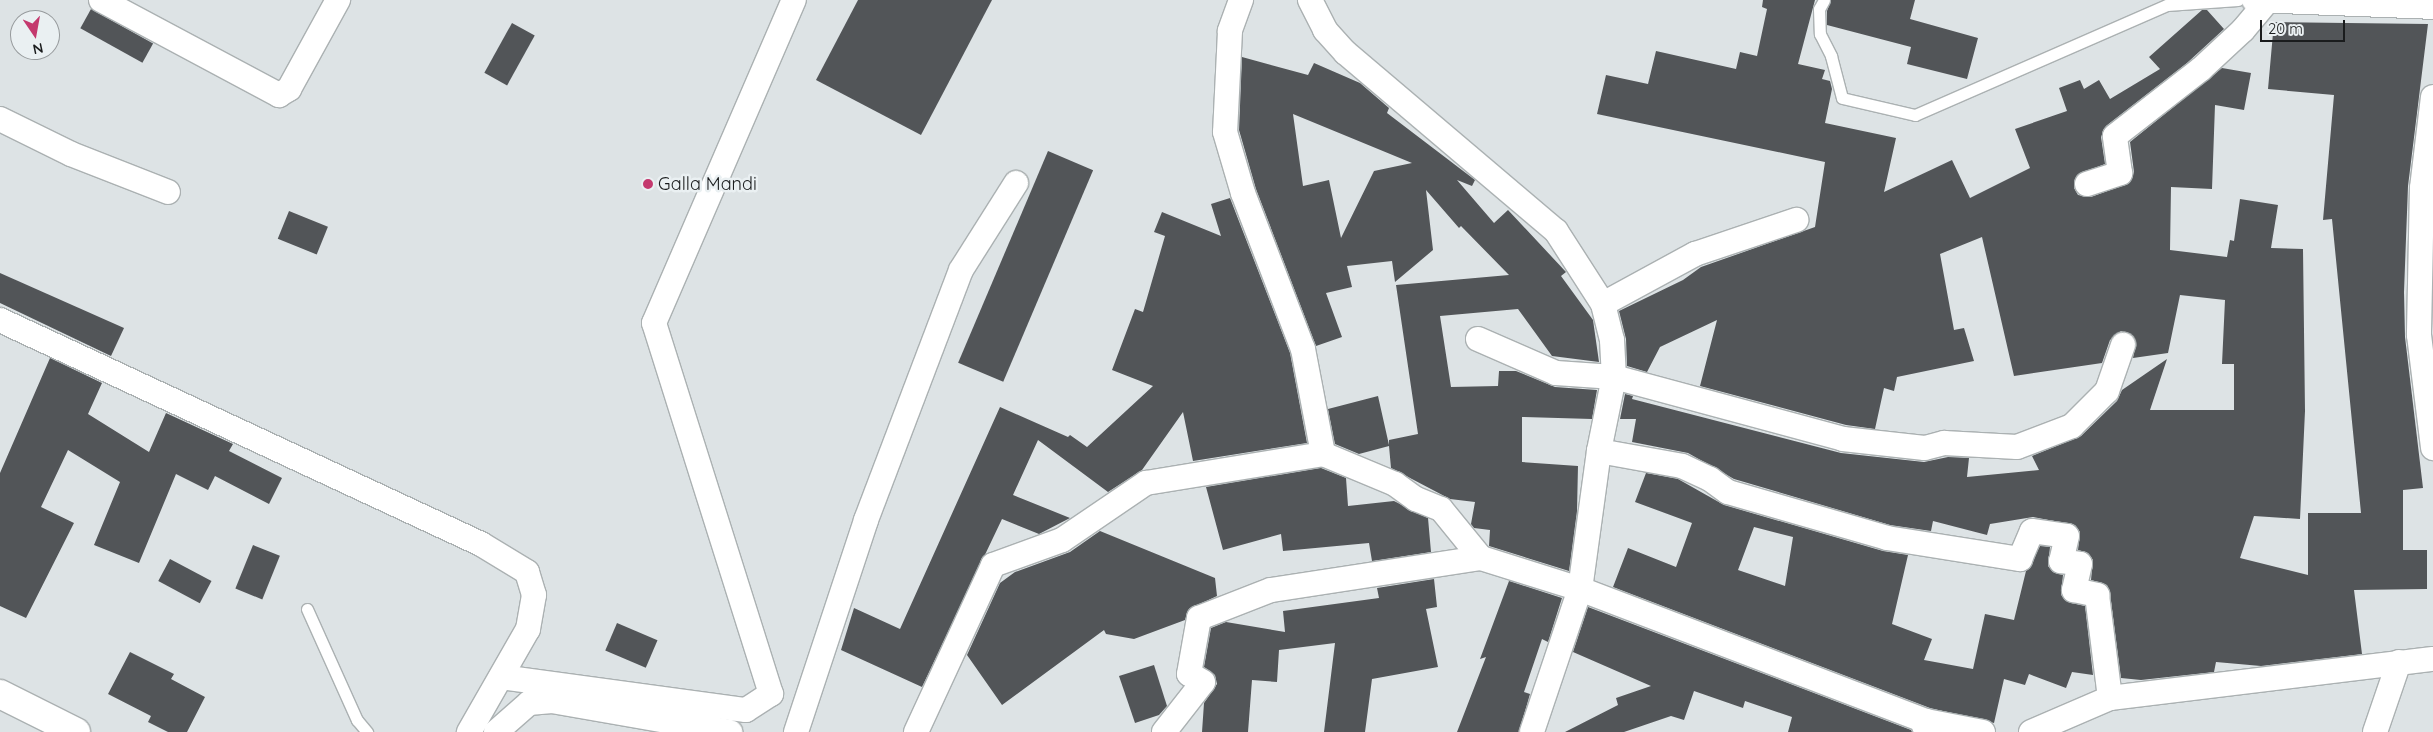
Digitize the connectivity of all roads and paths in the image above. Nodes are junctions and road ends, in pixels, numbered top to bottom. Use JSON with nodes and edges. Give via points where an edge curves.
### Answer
{"nodes":[{"id":1,"x":101,"y":0,"type":"edge"},
{"id":2,"x":338,"y":0,"type":"edge"},
{"id":3,"x":794,"y":0,"type":"edge"},
{"id":4,"x":1241,"y":0,"type":"edge"},
{"id":5,"x":1310,"y":0,"type":"edge"},
{"id":6,"x":1824,"y":0,"type":"edge"},
{"id":7,"x":2154,"y":0,"type":"edge"},
{"id":8,"x":2238,"y":0,"type":"edge"},
{"id":9,"x":2254,"y":0,"type":"edge"},
{"id":10,"x":2268,"y":0,"type":"edge"},
{"id":11,"x":2167,"y":5,"type":"junction"},
{"id":12,"x":2433,"y":7,"type":"edge"},
{"id":13,"x":2433,"y":97,"type":"edge"},
{"id":14,"x":0,"y":119,"type":"edge"},
{"id":15,"x":1016,"y":183,"type":"dead end"},
{"id":16,"x":2428,"y":183,"type":"edge"},
{"id":17,"x":2087,"y":184,"type":"dead end"},
{"id":18,"x":168,"y":192,"type":"dead end"},
{"id":19,"x":1796,"y":220,"type":"dead end"},
{"id":20,"x":1602,"y":304,"type":"junction"},
{"id":21,"x":0,"y":320,"type":"edge"},
{"id":22,"x":1478,"y":339,"type":"dead end"},
{"id":23,"x":2123,"y":346,"type":"dead end"},
{"id":24,"x":1614,"y":377,"type":"junction"},
{"id":25,"x":2433,"y":448,"type":"edge"},
{"id":26,"x":1599,"y":451,"type":"junction"},
{"id":27,"x":1323,"y":454,"type":"junction"},
{"id":28,"x":1481,"y":558,"type":"junction"},
{"id":29,"x":1580,"y":589,"type":"junction"},
{"id":30,"x":307,"y":609,"type":"dead end"},
{"id":31,"x":2433,"y":659,"type":"edge"},
{"id":32,"x":2398,"y":662,"type":"junction"},
{"id":33,"x":500,"y":677,"type":"junction"},
{"id":34,"x":0,"y":694,"type":"edge"},
{"id":35,"x":2110,"y":698,"type":"junction"},
{"id":36,"x":1928,"y":728,"type":"edge"},
{"id":37,"x":76,"y":732,"type":"edge"},
{"id":38,"x":367,"y":732,"type":"edge"},
{"id":39,"x":468,"y":732,"type":"edge"},
{"id":40,"x":496,"y":732,"type":"edge"},
{"id":41,"x":730,"y":732,"type":"edge"},
{"id":42,"x":796,"y":732,"type":"edge"},
{"id":43,"x":916,"y":732,"type":"edge"},
{"id":44,"x":1164,"y":732,"type":"edge"},
{"id":45,"x":1532,"y":732,"type":"edge"},
{"id":46,"x":1983,"y":732,"type":"edge"},
{"id":47,"x":2031,"y":732,"type":"edge"},
{"id":48,"x":2375,"y":732,"type":"edge"}],
"edges":[{"from":1,"to":2,"type":"street","via":[[279,95],[289,89]]},
{"from":3,"to":33,"type":"street","via":[[654,323],[771,694],[746,710]]},
{"from":4,"to":27,"type":"street","via":[[1230,31],[1225,132],[1243,193],[1303,349]]},
{"from":5,"to":20,"type":"street","via":[[1325,30],[1346,53],[1556,231]]},
{"from":6,"to":11,"type":"lane","via":[[1819,9],[1820,34],[1831,56],[1842,98],[1907,115],[1923,114]]},
{"from":7,"to":11,"type":"lane"},
{"from":8,"to":11,"type":"lane"},
{"from":9,"to":10,"type":"street"},
{"from":10,"to":12,"type":"street"},
{"from":10,"to":17,"type":"street","via":[[2243,30],[2201,69],[2119,132],[2114,142],[2120,173]]},
{"from":13,"to":16,"type":"street"},
{"from":14,"to":18,"type":"street","via":[[71,154]]},
{"from":15,"to":42,"type":"street","via":[[961,270],[866,520]]},
{"from":16,"to":25,"type":"street","via":[[2419,335]]},
{"from":19,"to":20,"type":"street","via":[[1696,254]]},
{"from":20,"to":24,"type":"street","via":[[1612,340]]},
{"from":21,"to":33,"type":"street","via":[[472,540],[527,572],[534,595],[528,628]]},
{"from":22,"to":24,"type":"street","via":[[1556,373]]},
{"from":23,"to":24,"type":"street","via":[[2107,391],[2086,416],[2047,438],[2017,447],[1944,443],[1925,448],[1857,442]]},
{"from":24,"to":26,"type":"street"},
{"from":26,"to":29,"type":"street"},
{"from":26,"to":35,"type":"street","via":[[1682,466],[1710,478],[1728,492],[1888,538],[2020,559],[2032,531],[2067,536],[2061,561],[2080,564],[2074,590],[2097,595]]},
{"from":27,"to":28,"type":"street","via":[[1395,484],[1416,499],[1441,509]]},
{"from":27,"to":43,"type":"street","via":[[1146,483],[1062,540],[993,565]]},
{"from":28,"to":29,"type":"street"},
{"from":28,"to":44,"type":"street","via":[[1271,590],[1199,618],[1189,674],[1203,682]]},
{"from":29,"to":36,"type":"street"},
{"from":29,"to":45,"type":"street"},
{"from":30,"to":38,"type":"lane","via":[[357,720]]},
{"from":31,"to":32,"type":"street"},
{"from":32,"to":35,"type":"street"},
{"from":32,"to":48,"type":"street"},
{"from":33,"to":39,"type":"street"},
{"from":34,"to":37,"type":"street"},
{"from":35,"to":47,"type":"street"},
{"from":36,"to":46,"type":"street"},
{"from":40,"to":41,"type":"street","via":[[529,703],[552,701]]}]}
